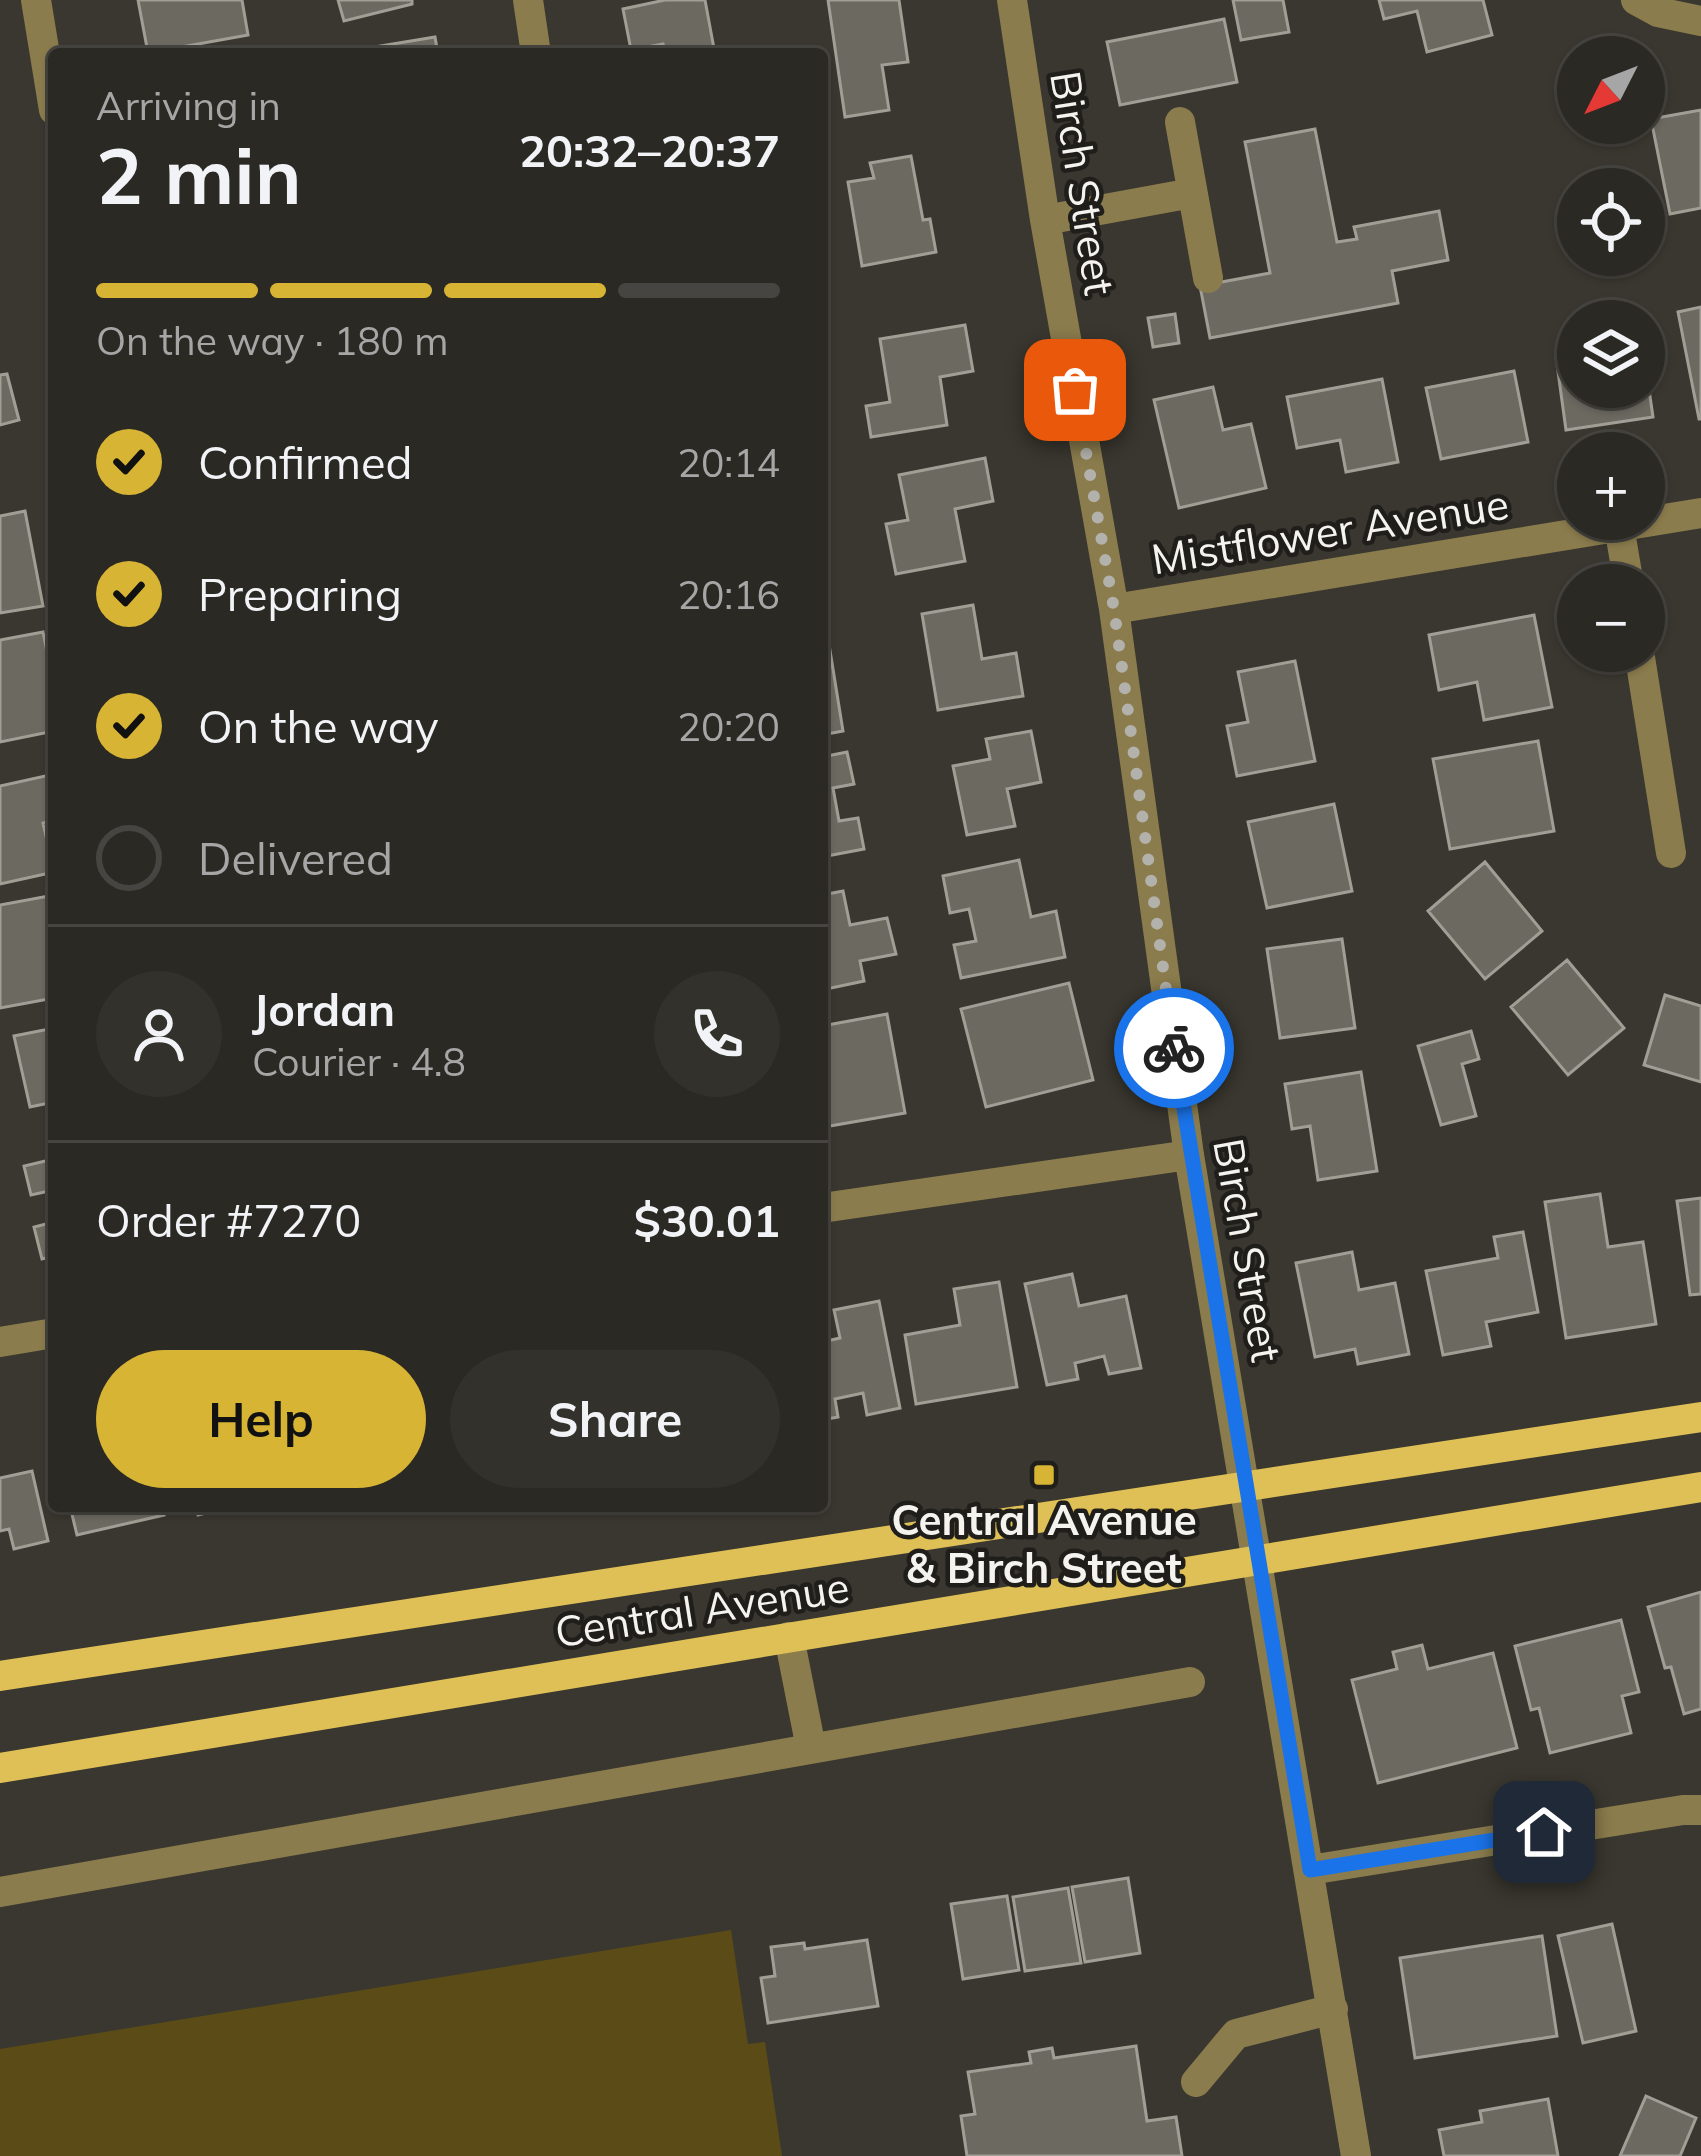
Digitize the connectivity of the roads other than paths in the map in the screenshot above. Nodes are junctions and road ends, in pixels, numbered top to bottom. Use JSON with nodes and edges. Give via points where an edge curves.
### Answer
{"nodes":[{"id":1,"x":36,"y":0,"type":"edge"},
{"id":2,"x":528,"y":0,"type":"edge"},
{"id":3,"x":1012,"y":0,"type":"edge"},
{"id":4,"x":1636,"y":0,"type":"edge"},
{"id":5,"x":1701,"y":21,"type":"edge"},
{"id":6,"x":535,"y":48,"type":"edge"},
{"id":7,"x":48,"y":73,"type":"edge"},
{"id":8,"x":1180,"y":122,"type":"dead end"},
{"id":9,"x":1192,"y":193,"type":"junction"},
{"id":10,"x":1045,"y":220,"type":"junction"},
{"id":11,"x":1208,"y":278,"type":"dead end"},
{"id":12,"x":1701,"y":513,"type":"edge"},
{"id":13,"x":1665,"y":519,"type":"edge"},
{"id":14,"x":1557,"y":536,"type":"edge"},
{"id":15,"x":1114,"y":609,"type":"junction"},
{"id":16,"x":1642,"y":672,"type":"edge"},
{"id":17,"x":1671,"y":853,"type":"dead end"},
{"id":18,"x":1189,"y":1155,"type":"junction"},
{"id":19,"x":828,"y":1207,"type":"edge"},
{"id":20,"x":48,"y":1334,"type":"edge"},
{"id":21,"x":0,"y":1342,"type":"edge"},
{"id":22,"x":1701,"y":1417,"type":"edge"},
{"id":23,"x":1246,"y":1484,"type":"junction"},
{"id":24,"x":1701,"y":1487,"type":"edge"},
{"id":25,"x":1258,"y":1559,"type":"junction"},
{"id":26,"x":788,"y":1637,"type":"junction"},
{"id":27,"x":0,"y":1676,"type":"edge"},
{"id":28,"x":1190,"y":1682,"type":"dead end"},
{"id":29,"x":811,"y":1748,"type":"junction"},
{"id":30,"x":0,"y":1768,"type":"edge"},
{"id":31,"x":1701,"y":1810,"type":"edge"},
{"id":32,"x":1310,"y":1870,"type":"junction"},
{"id":33,"x":0,"y":1892,"type":"edge"},
{"id":34,"x":1333,"y":2009,"type":"junction"},
{"id":35,"x":1196,"y":2082,"type":"dead end"},
{"id":36,"x":1356,"y":2156,"type":"edge"}],
"edges":[{"from":1,"to":7,"type":"street"},
{"from":2,"to":6,"type":"street"},
{"from":3,"to":10,"type":"street","name":"Birch Street"},
{"from":4,"to":5,"type":"street"},
{"from":8,"to":9,"type":"street"},
{"from":9,"to":10,"type":"street"},
{"from":9,"to":11,"type":"street"},
{"from":10,"to":15,"type":"street","name":"Birch Street"},
{"from":12,"to":13,"type":"street","name":"Mistflower Avenue"},
{"from":14,"to":15,"type":"street","name":"Mistflower Avenue"},
{"from":15,"to":18,"type":"street","name":"Birch Street"},
{"from":16,"to":17,"type":"street"},
{"from":18,"to":19,"type":"street"},
{"from":18,"to":23,"type":"street","name":"Birch Street"},
{"from":20,"to":21,"type":"street"},
{"from":22,"to":23,"type":"main road","name":"Central Avenue"},
{"from":23,"to":25,"type":"street","name":"Birch Street"},
{"from":23,"to":27,"type":"main road","name":"Central Avenue"},
{"from":24,"to":25,"type":"main road","name":"Central Avenue"},
{"from":25,"to":26,"type":"main road","name":"Central Avenue"},
{"from":25,"to":32,"type":"street","name":"Birch Street"},
{"from":26,"to":29,"type":"street"},
{"from":26,"to":30,"type":"main road","name":"Central Avenue"},
{"from":28,"to":29,"type":"street"},
{"from":29,"to":33,"type":"street"},
{"from":31,"to":32,"type":"street"},
{"from":32,"to":34,"type":"street","name":"Birch Street"},
{"from":34,"to":35,"type":"street","via":[[1237,2034]]},
{"from":34,"to":36,"type":"street","name":"Birch Street"}]}
